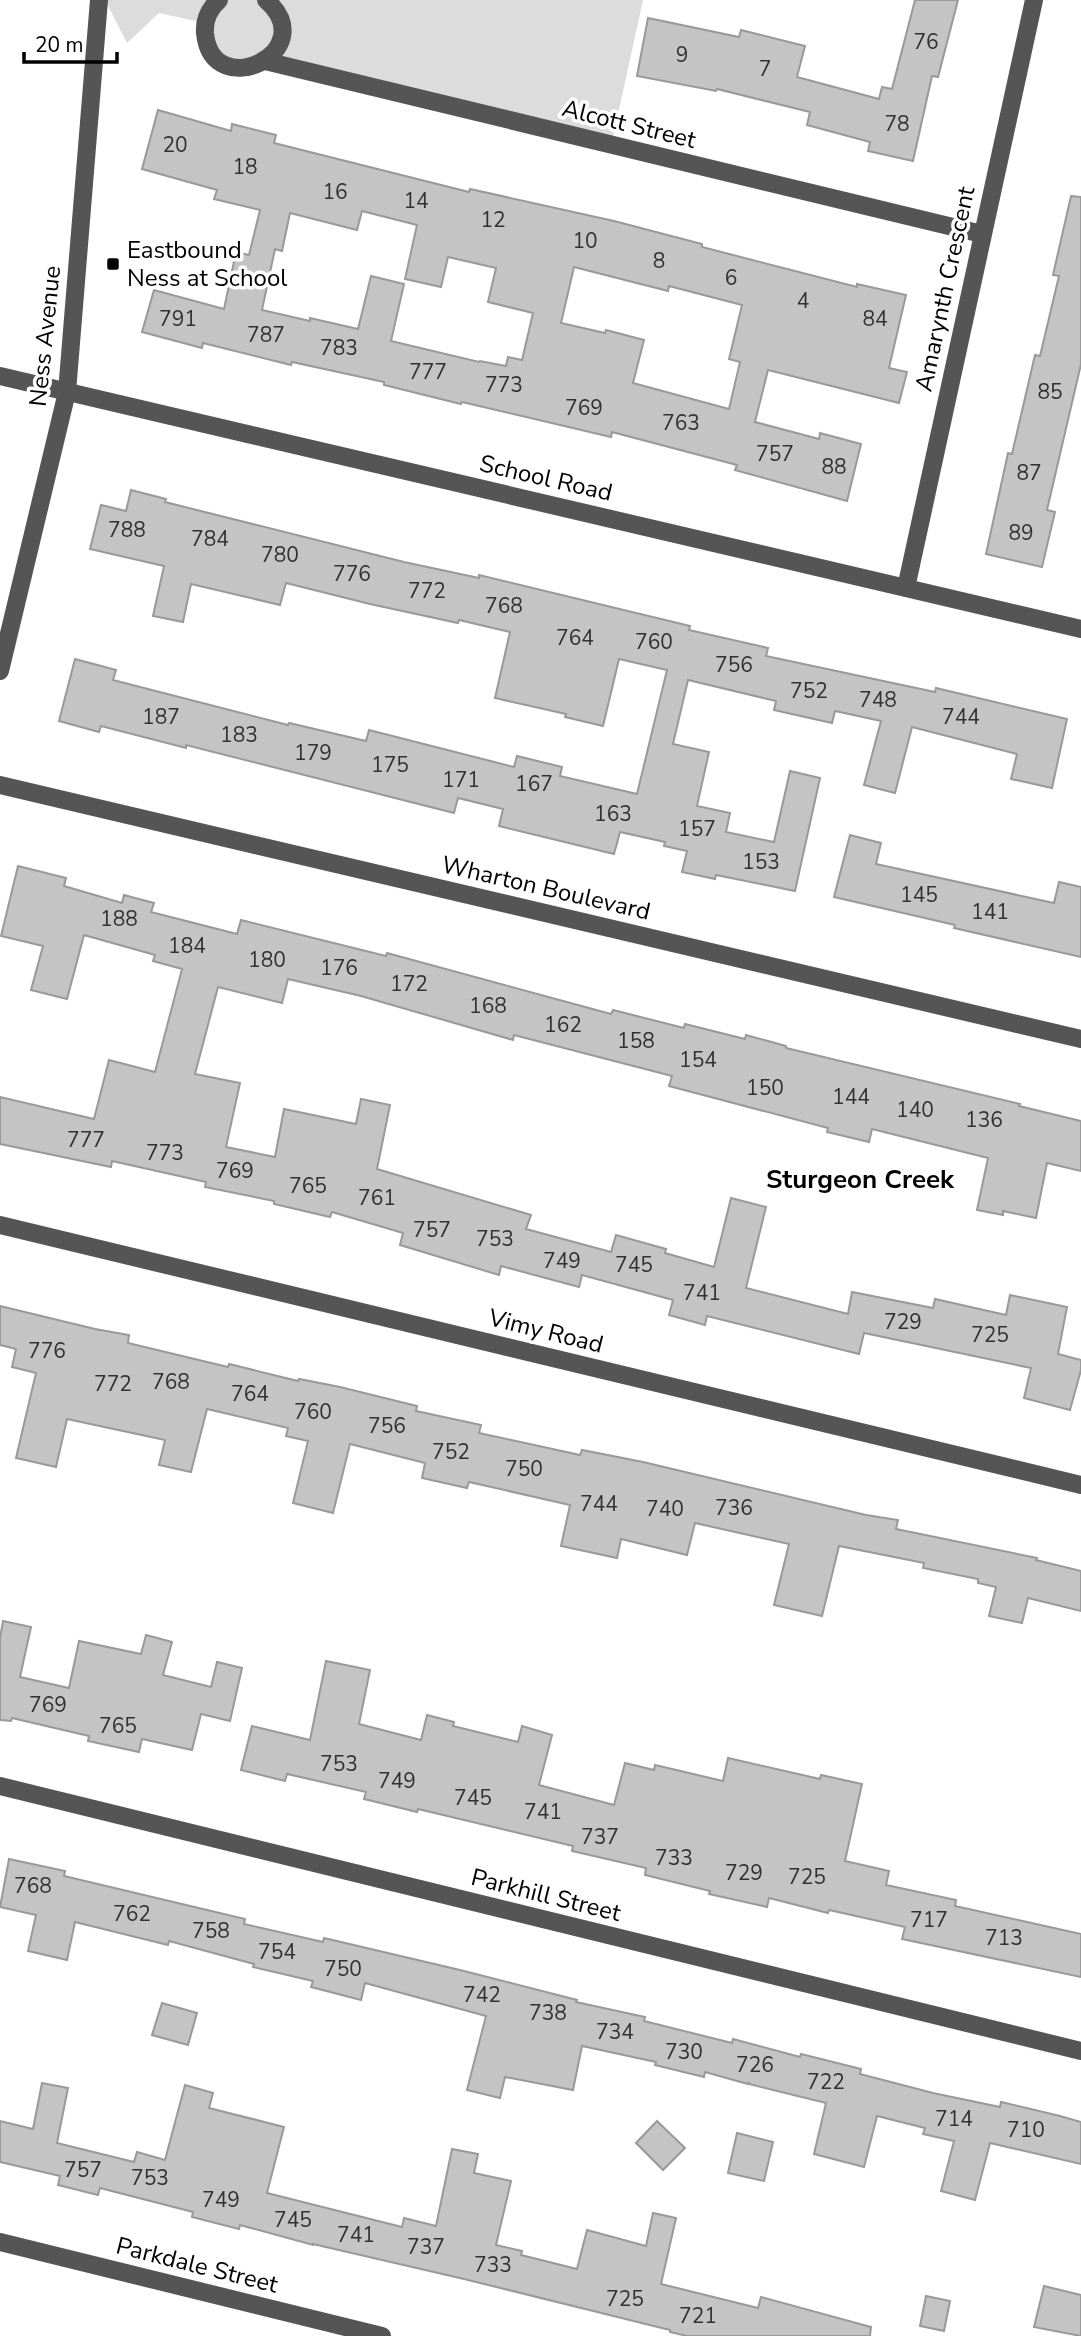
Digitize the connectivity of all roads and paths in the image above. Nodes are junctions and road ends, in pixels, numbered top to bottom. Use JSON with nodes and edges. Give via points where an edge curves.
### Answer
{"nodes":[{"id":1,"x":99,"y":0,"type":"edge"},
{"id":2,"x":219,"y":0,"type":"edge"},
{"id":3,"x":266,"y":0,"type":"edge"},
{"id":4,"x":1034,"y":0,"type":"edge"},
{"id":5,"x":265,"y":61,"type":"junction"},
{"id":6,"x":982,"y":234,"type":"junction"},
{"id":7,"x":0,"y":376,"type":"edge"},
{"id":8,"x":67,"y":392,"type":"junction"},
{"id":9,"x":905,"y":588,"type":"junction"},
{"id":10,"x":1081,"y":629,"type":"edge"},
{"id":11,"x":0,"y":671,"type":"edge"},
{"id":12,"x":0,"y":785,"type":"edge"},
{"id":13,"x":1081,"y":1039,"type":"edge"},
{"id":14,"x":0,"y":1225,"type":"edge"},
{"id":15,"x":1081,"y":1485,"type":"edge"},
{"id":16,"x":0,"y":1786,"type":"edge"},
{"id":17,"x":1081,"y":2051,"type":"edge"},
{"id":18,"x":0,"y":2242,"type":"edge"},
{"id":19,"x":382,"y":2336,"type":"edge"}],
"edges":[{"from":1,"to":8,"type":"street","name":"Ness Avenue"},
{"from":2,"to":5,"type":"street","name":"Alcott Street","via":[[205,23],[206,43],[217,59],[239,68]]},
{"from":3,"to":5,"type":"street","via":[[279,15],[281,28],[276,49]]},
{"from":4,"to":6,"type":"street","name":"Amarynth Crescent"},
{"from":5,"to":6,"type":"street","name":"Alcott Street"},
{"from":6,"to":9,"type":"street","name":"Amarynth Crescent"},
{"from":7,"to":8,"type":"street","name":"School Road"},
{"from":8,"to":9,"type":"street","name":"School Road"},
{"from":8,"to":11,"type":"street","name":"Ness Avenue"},
{"from":9,"to":10,"type":"street","name":"School Road"},
{"from":12,"to":13,"type":"street","name":"Wharton Boulevard"},
{"from":14,"to":15,"type":"street","name":"Vimy Road"},
{"from":16,"to":17,"type":"street","name":"Parkhill Street"},
{"from":18,"to":19,"type":"street","name":"Parkdale Street"}]}
